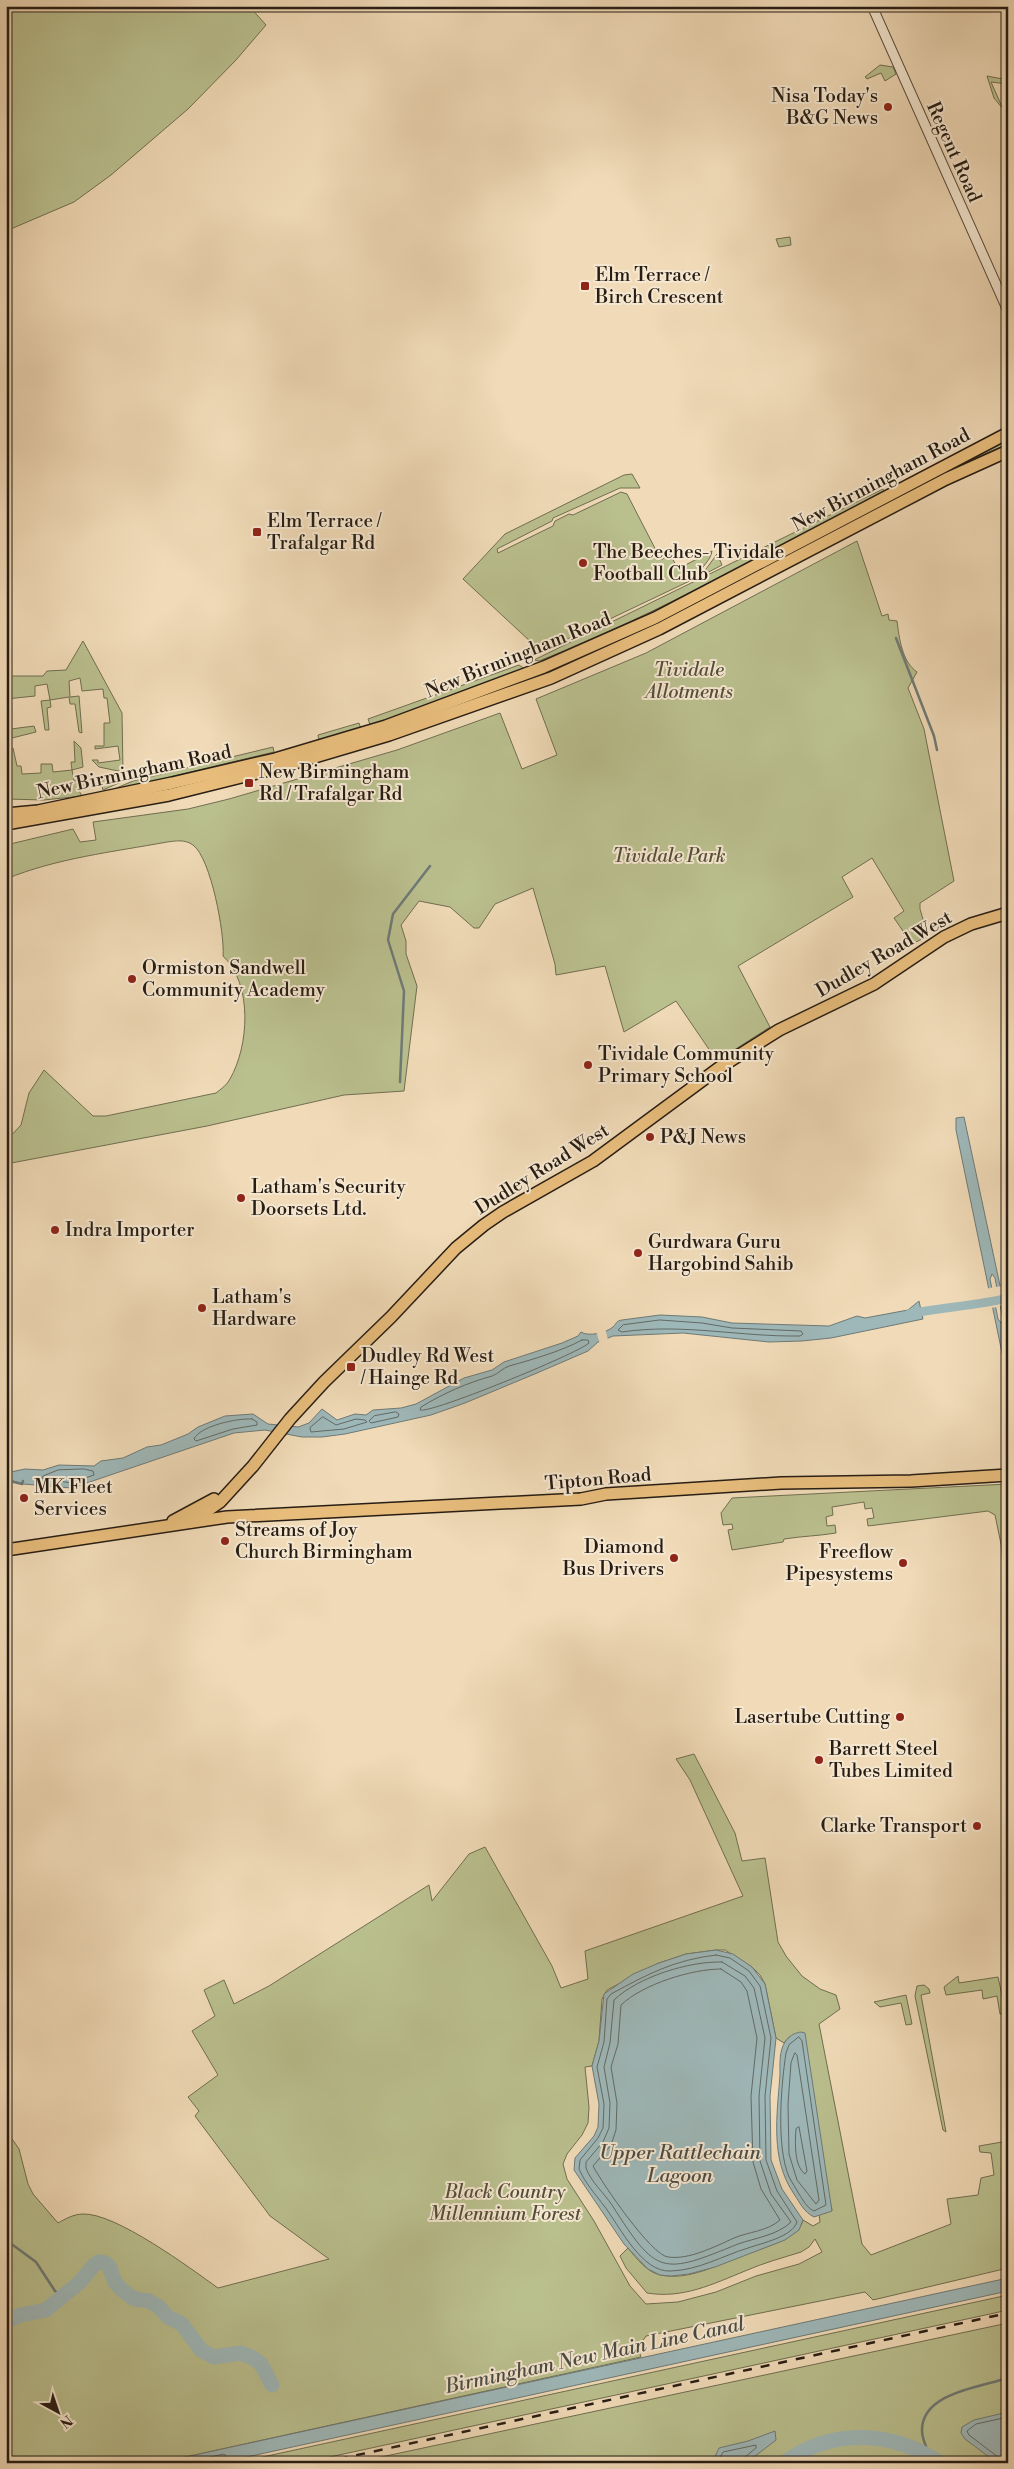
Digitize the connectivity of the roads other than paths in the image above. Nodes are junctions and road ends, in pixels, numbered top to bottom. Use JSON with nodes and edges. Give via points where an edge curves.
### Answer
{"nodes":[{"id":1,"x":872,"y":6,"type":"edge"},
{"id":2,"x":1008,"y":311,"type":"edge"},
{"id":3,"x":1008,"y":433,"type":"edge"},
{"id":4,"x":1008,"y":451,"type":"edge"},
{"id":5,"x":298,"y":757,"type":"junction"},
{"id":6,"x":6,"y":814,"type":"edge"},
{"id":7,"x":6,"y":824,"type":"edge"},
{"id":8,"x":1008,"y":913,"type":"edge"},
{"id":9,"x":244,"y":1476,"type":"junction"},
{"id":10,"x":1008,"y":1476,"type":"edge"},
{"id":11,"x":220,"y":1502,"type":"junction"},
{"id":12,"x":227,"y":1517,"type":"junction"},
{"id":13,"x":191,"y":1522,"type":"junction"},
{"id":14,"x":158,"y":1528,"type":"junction"},
{"id":15,"x":6,"y":1550,"type":"edge"}],
"edges":[{"from":1,"to":2,"type":"street","name":"Regent Road"},
{"from":3,"to":5,"type":"main road","name":"New Birmingham Road","via":[[638,625],[525,674]]},
{"from":4,"to":5,"type":"main road","name":"New Birmingham Road","via":[[946,479],[659,630],[551,678],[389,735]]},
{"from":5,"to":6,"type":"main road","name":"New Birmingham Road","via":[[38,811]]},
{"from":5,"to":7,"type":"main road","name":"New Birmingham Road","via":[[169,795]]},
{"from":8,"to":9,"type":"main road","name":"Dudley Road West","via":[[971,924],[944,937],[874,984],[779,1030],[719,1068],[593,1161],[490,1221],[456,1248],[290,1419]]},
{"from":9,"to":11,"type":"main road"},
{"from":9,"to":14,"type":"main road","via":[[200,1508]]},
{"from":10,"to":12,"type":"main road","name":"Tipton Road","via":[[781,1483],[606,1494],[581,1499]]},
{"from":11,"to":12,"type":"main road"},
{"from":11,"to":13,"type":"main road"},
{"from":12,"to":13,"type":"main road","name":"Tipton Road"},
{"from":13,"to":14,"type":"main road","name":"Tipton Road"},
{"from":14,"to":15,"type":"main road","name":"Tipton Road"}]}
